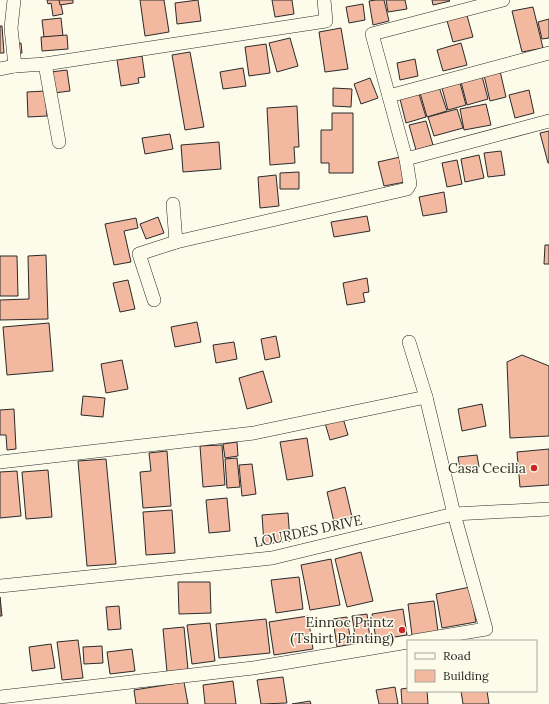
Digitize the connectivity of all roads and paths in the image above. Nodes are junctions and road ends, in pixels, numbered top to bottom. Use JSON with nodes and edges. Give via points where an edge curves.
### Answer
{"nodes":[{"id":1,"x":14,"y":0,"type":"edge"},
{"id":2,"x":324,"y":0,"type":"edge"},
{"id":3,"x":503,"y":0,"type":"edge"},
{"id":4,"x":549,"y":53,"type":"edge"},
{"id":5,"x":45,"y":64,"type":"junction"},
{"id":6,"x":15,"y":66,"type":"junction"},
{"id":7,"x":0,"y":69,"type":"edge"},
{"id":8,"x":389,"y":96,"type":"junction"},
{"id":9,"x":549,"y":121,"type":"edge"},
{"id":10,"x":59,"y":142,"type":"dead end"},
{"id":11,"x":406,"y":159,"type":"junction"},
{"id":12,"x":172,"y":204,"type":"dead end"},
{"id":13,"x":176,"y":242,"type":"junction"},
{"id":14,"x":154,"y":300,"type":"dead end"},
{"id":15,"x":409,"y":342,"type":"dead end"},
{"id":16,"x":426,"y":397,"type":"junction"},
{"id":17,"x":0,"y":462,"type":"edge"},
{"id":18,"x":549,"y":509,"type":"edge"},
{"id":19,"x":454,"y":514,"type":"junction"},
{"id":20,"x":0,"y":586,"type":"edge"},
{"id":21,"x":420,"y":640,"type":"edge"},
{"id":22,"x":407,"y":642,"type":"edge"},
{"id":23,"x":0,"y":697,"type":"edge"}],
"edges":[{"from":1,"to":6,"type":"street","via":[[11,28]]},
{"from":2,"to":5,"type":"street","via":[[326,21]]},
{"from":3,"to":8,"type":"street","via":[[372,34]]},
{"from":4,"to":8,"type":"street"},
{"from":5,"to":6,"type":"street"},
{"from":5,"to":10,"type":"street"},
{"from":6,"to":7,"type":"street"},
{"from":8,"to":11,"type":"street"},
{"from":9,"to":11,"type":"street"},
{"from":11,"to":13,"type":"street","via":[[410,184],[407,189]]},
{"from":12,"to":13,"type":"street"},
{"from":13,"to":14,"type":"street","via":[[139,254]]},
{"from":15,"to":16,"type":"street"},
{"from":16,"to":17,"type":"street","via":[[254,433]]},
{"from":16,"to":19,"type":"street"},
{"from":18,"to":19,"type":"street","name":"LOURDES DRIVE"},
{"from":19,"to":20,"type":"street","name":"LOURDES DRIVE","via":[[272,558]]},
{"from":19,"to":21,"type":"street","via":[[486,629]]},
{"from":22,"to":23,"type":"street","via":[[253,668]]}]}
